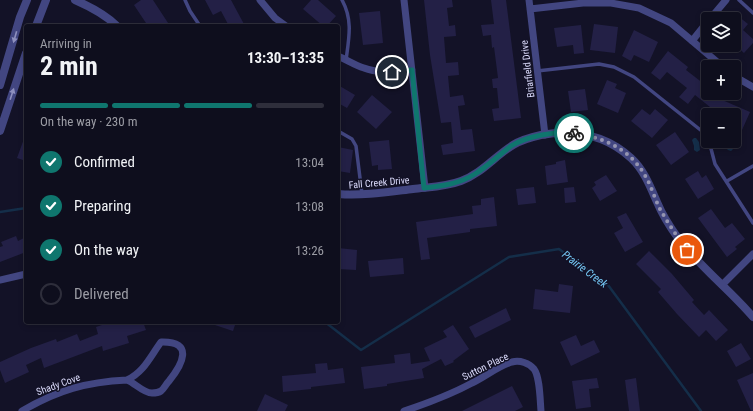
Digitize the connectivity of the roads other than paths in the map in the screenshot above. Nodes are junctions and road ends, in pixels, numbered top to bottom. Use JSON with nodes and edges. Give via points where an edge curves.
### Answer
{"nodes":[{"id":1,"x":27,"y":0,"type":"edge"},
{"id":2,"x":46,"y":0,"type":"edge"},
{"id":3,"x":75,"y":0,"type":"edge"},
{"id":4,"x":185,"y":0,"type":"edge"},
{"id":5,"x":260,"y":0,"type":"edge"},
{"id":6,"x":342,"y":0,"type":"edge"},
{"id":7,"x":404,"y":0,"type":"edge"},
{"id":8,"x":529,"y":0,"type":"edge"},
{"id":9,"x":726,"y":0,"type":"edge"},
{"id":10,"x":739,"y":0,"type":"edge"},
{"id":11,"x":530,"y":9,"type":"junction"},
{"id":12,"x":716,"y":12,"type":"edge"},
{"id":13,"x":753,"y":13,"type":"edge"},
{"id":14,"x":37,"y":24,"type":"edge"},
{"id":15,"x":115,"y":24,"type":"edge"},
{"id":16,"x":199,"y":24,"type":"edge"},
{"id":17,"x":283,"y":24,"type":"edge"},
{"id":18,"x":701,"y":30,"type":"edge"},
{"id":19,"x":692,"y":41,"type":"junction"},
{"id":20,"x":340,"y":57,"type":"edge"},
{"id":21,"x":24,"y":58,"type":"edge"},
{"id":22,"x":346,"y":60,"type":"junction"},
{"id":23,"x":715,"y":60,"type":"edge"},
{"id":24,"x":412,"y":70,"type":"junction"},
{"id":25,"x":537,"y":71,"type":"junction"},
{"id":26,"x":741,"y":80,"type":"edge"},
{"id":27,"x":0,"y":86,"type":"edge"},
{"id":28,"x":753,"y":87,"type":"edge"},
{"id":29,"x":2,"y":119,"type":"edge"},
{"id":30,"x":701,"y":130,"type":"edge"},
{"id":31,"x":0,"y":131,"type":"edge"},
{"id":32,"x":340,"y":133,"type":"edge"},
{"id":33,"x":545,"y":135,"type":"junction"},
{"id":34,"x":711,"y":148,"type":"edge"},
{"id":35,"x":753,"y":166,"type":"edge"},
{"id":36,"x":727,"y":182,"type":"junction"},
{"id":37,"x":424,"y":188,"type":"junction"},
{"id":38,"x":340,"y":194,"type":"edge"},
{"id":39,"x":362,"y":195,"type":"junction"},
{"id":40,"x":753,"y":223,"type":"edge"},
{"id":41,"x":753,"y":254,"type":"edge"},
{"id":42,"x":24,"y":274,"type":"edge"},
{"id":43,"x":0,"y":280,"type":"edge"},
{"id":44,"x":722,"y":285,"type":"junction"},
{"id":45,"x":753,"y":317,"type":"edge"},
{"id":46,"x":127,"y":380,"type":"junction"},
{"id":47,"x":22,"y":411,"type":"edge"},
{"id":48,"x":404,"y":411,"type":"edge"},
{"id":49,"x":541,"y":411,"type":"edge"}],
"edges":[{"from":1,"to":27,"type":"street","one_way":true},
{"from":2,"to":14,"type":"street"},
{"from":3,"to":15,"type":"street","via":[[110,18]]},
{"from":4,"to":16,"type":"lane"},
{"from":5,"to":17,"type":"street"},
{"from":6,"to":22,"type":"lane","via":[[348,10],[350,29]]},
{"from":7,"to":24,"type":"street"},
{"from":8,"to":11,"type":"street","name":"Briarfield Drive"},
{"from":9,"to":12,"type":"street"},
{"from":10,"to":13,"type":"lane"},
{"from":11,"to":19,"type":"street","via":[[583,3],[624,5],[656,15],[671,23]]},
{"from":11,"to":25,"type":"street","name":"Briarfield Drive"},
{"from":18,"to":19,"type":"street"},
{"from":19,"to":23,"type":"street"},
{"from":20,"to":22,"type":"street"},
{"from":29,"to":21,"type":"street","one_way":true},
{"from":22,"to":24,"type":"street","via":[[372,70]]},
{"from":24,"to":37,"type":"street"},
{"from":25,"to":30,"type":"lane","via":[[599,64],[614,67],[634,77]]},
{"from":25,"to":33,"type":"street","name":"Briarfield Drive"},
{"from":26,"to":28,"type":"street"},
{"from":29,"to":31,"type":"street"},
{"from":32,"to":39,"type":"lane","via":[[352,138],[356,146]]},
{"from":33,"to":37,"type":"street","name":"Fall Creek Drive","via":[[513,145],[463,180],[449,185]]},
{"from":33,"to":44,"type":"street","name":"Fall Creek Drive","via":[[572,132],[617,146],[644,174],[677,236],[698,262]]},
{"from":34,"to":36,"type":"lane","via":[[715,164]]},
{"from":35,"to":36,"type":"lane"},
{"from":36,"to":40,"type":"lane"},
{"from":37,"to":39,"type":"street","name":"Fall Creek Drive"},
{"from":38,"to":39,"type":"street","name":"Fall Creek Drive"},
{"from":41,"to":44,"type":"street"},
{"from":42,"to":43,"type":"street"},
{"from":44,"to":45,"type":"street","name":"Fall Creek Drive"},
{"from":46,"to":46,"type":"street","via":[[136,376],[145,367],[161,342],[176,345],[183,352],[184,356],[175,374],[162,390],[148,393]]},
{"from":46,"to":47,"type":"street","name":"Shady Cove","via":[[102,381],[80,386],[57,393]]},
{"from":48,"to":49,"type":"street","name":"Sutton Place","via":[[448,396],[500,367],[522,362],[530,365],[536,374]]}]}
